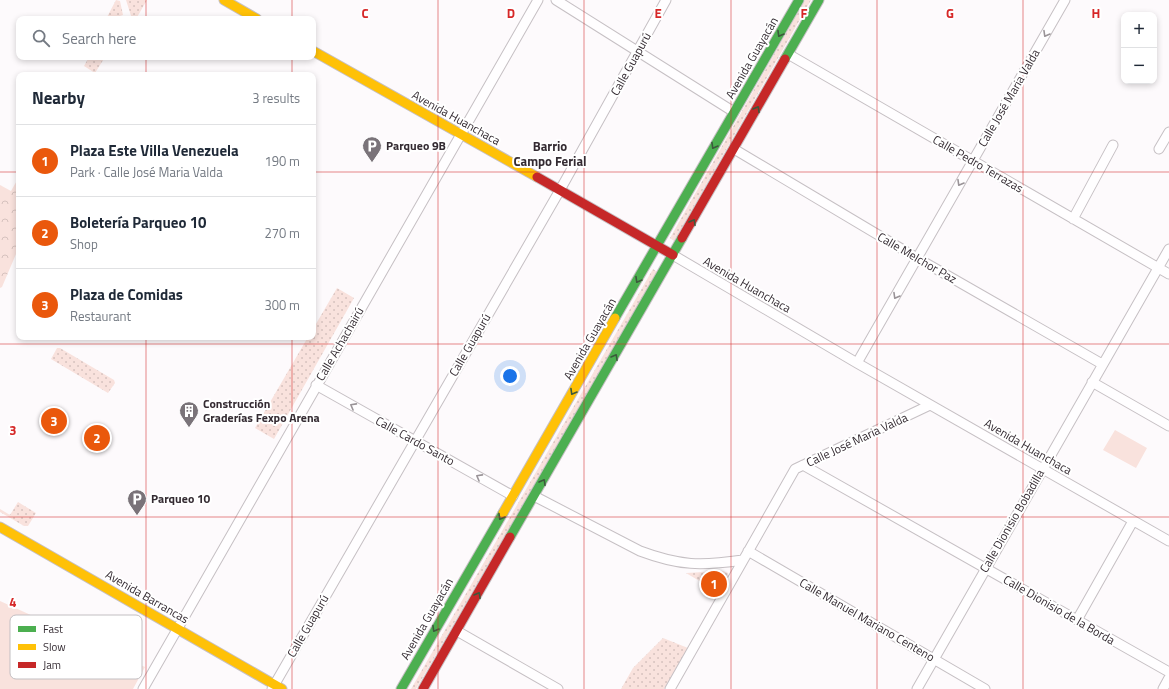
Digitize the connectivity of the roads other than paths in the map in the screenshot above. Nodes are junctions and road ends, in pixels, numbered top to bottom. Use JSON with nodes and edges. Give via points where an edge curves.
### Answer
{"nodes":[{"id":1,"x":224,"y":0,"type":"edge"},
{"id":2,"x":538,"y":0,"type":"edge"},
{"id":3,"x":556,"y":0,"type":"edge"},
{"id":4,"x":666,"y":0,"type":"edge"},
{"id":5,"x":799,"y":0,"type":"edge"},
{"id":6,"x":819,"y":0,"type":"edge"},
{"id":7,"x":1065,"y":0,"type":"edge"},
{"id":8,"x":252,"y":16,"type":"edge"},
{"id":9,"x":638,"y":51,"type":"junction"},
{"id":10,"x":316,"y":53,"type":"edge"},
{"id":11,"x":788,"y":54,"type":"junction"},
{"id":12,"x":734,"y":112,"type":"junction"},
{"id":13,"x":1169,"y":132,"type":"edge"},
{"id":14,"x":461,"y":135,"type":"junction"},
{"id":15,"x":1113,"y":145,"type":"dead end"},
{"id":16,"x":734,"y":149,"type":"junction"},
{"id":17,"x":1159,"y":150,"type":"dead end"},
{"id":18,"x":973,"y":161,"type":"junction"},
{"id":19,"x":560,"y":190,"type":"junction"},
{"id":20,"x":1073,"y":219,"type":"junction"},
{"id":21,"x":658,"y":246,"type":"junction"},
{"id":22,"x":1169,"y":249,"type":"edge"},
{"id":23,"x":674,"y":255,"type":"junction"},
{"id":24,"x":917,"y":258,"type":"junction"},
{"id":25,"x":1158,"y":267,"type":"junction"},
{"id":26,"x":1169,"y":274,"type":"edge"},
{"id":27,"x":857,"y":363,"type":"junction"},
{"id":28,"x":1102,"y":364,"type":"junction"},
{"id":29,"x":1092,"y":382,"type":"junction"},
{"id":30,"x":316,"y":385,"type":"junction"},
{"id":31,"x":930,"y":405,"type":"junction"},
{"id":32,"x":1169,"y":426,"type":"edge"},
{"id":33,"x":415,"y":441,"type":"junction"},
{"id":34,"x":803,"y":465,"type":"junction"},
{"id":35,"x":1042,"y":468,"type":"junction"},
{"id":36,"x":513,"y":496,"type":"junction"},
{"id":37,"x":534,"y":496,"type":"junction"},
{"id":38,"x":1134,"y":521,"type":"junction"},
{"id":39,"x":0,"y":527,"type":"edge"},
{"id":40,"x":1169,"y":541,"type":"edge"},
{"id":41,"x":748,"y":551,"type":"junction"},
{"id":42,"x":743,"y":560,"type":"junction"},
{"id":43,"x":985,"y":567,"type":"junction"},
{"id":44,"x":1077,"y":620,"type":"junction"},
{"id":45,"x":178,"y":629,"type":"junction"},
{"id":46,"x":457,"y":631,"type":"junction"},
{"id":47,"x":934,"y":659,"type":"junction"},
{"id":48,"x":1169,"y":672,"type":"edge"},
{"id":49,"x":1169,"y":678,"type":"edge"},
{"id":50,"x":276,"y":687,"type":"edge"},
{"id":51,"x":143,"y":689,"type":"edge"},
{"id":52,"x":401,"y":689,"type":"edge"},
{"id":53,"x":423,"y":689,"type":"edge"},
{"id":54,"x":558,"y":689,"type":"edge"},
{"id":55,"x":670,"y":689,"type":"edge"},
{"id":56,"x":916,"y":689,"type":"edge"},
{"id":57,"x":985,"y":689,"type":"edge"},
{"id":58,"x":1163,"y":689,"type":"edge"}],
"edges":[{"from":1,"to":8,"type":"main road"},
{"from":2,"to":14,"type":"street","name":"Calle Achachairú"},
{"from":3,"to":9,"type":"street"},
{"from":4,"to":9,"type":"street","name":"Calle Guapurú"},
{"from":5,"to":12,"type":"main road","name":"Avenida Guayacán","one_way":true},
{"from":6,"to":11,"type":"main road"},
{"from":7,"to":18,"type":"street","name":"Calle José Maria Valda","one_way":true},
{"from":9,"to":12,"type":"street"},
{"from":9,"to":19,"type":"street","name":"Calle Guapurú"},
{"from":10,"to":14,"type":"main road","name":"Avenida Huanchaca"},
{"from":16,"to":11,"type":"main road","one_way":true},
{"from":11,"to":18,"type":"street","name":"Calle Pedro Terrazas"},
{"from":12,"to":21,"type":"main road","name":"Avenida Guayacán","one_way":true},
{"from":13,"to":17,"type":"street"},
{"from":14,"to":19,"type":"main road","name":"Avenida Huanchaca"},
{"from":14,"to":30,"type":"street","name":"Calle Achachairú"},
{"from":15,"to":20,"type":"street"},
{"from":23,"to":16,"type":"main road","one_way":true},
{"from":16,"to":24,"type":"street","name":"Calle Melchor Paz"},
{"from":18,"to":20,"type":"street","name":"Calle Pedro Terrazas"},
{"from":18,"to":24,"type":"street","name":"Calle José Maria Valda","one_way":true},
{"from":19,"to":21,"type":"main road","name":"Avenida Huanchaca"},
{"from":19,"to":33,"type":"street","name":"Calle Guapurú"},
{"from":20,"to":25,"type":"street","name":"Calle Pedro Terrazas"},
{"from":21,"to":23,"type":"main road","name":"Avenida Huanchaca"},
{"from":21,"to":36,"type":"main road","name":"Avenida Guayacán","one_way":true},
{"from":22,"to":25,"type":"street","name":"Calle Dionisio Bobadilla"},
{"from":23,"to":27,"type":"street","name":"Avenida Huanchaca"},
{"from":37,"to":23,"type":"main road","one_way":true},
{"from":24,"to":27,"type":"street","name":"Calle José Maria Valda","one_way":true},
{"from":24,"to":28,"type":"street","name":"Calle Melchor Paz"},
{"from":25,"to":26,"type":"street","name":"Calle Pedro Terrazas"},
{"from":25,"to":28,"type":"street","name":"Calle Dionisio Bobadilla"},
{"from":27,"to":31,"type":"street","name":"Avenida Huanchaca"},
{"from":28,"to":29,"type":"street","name":"Calle Dionisio Bobadilla"},
{"from":29,"to":32,"type":"street"},
{"from":29,"to":35,"type":"street","name":"Calle Dionisio Bobadilla"},
{"from":33,"to":30,"type":"street","name":"Calle Cardo Santo","one_way":true},
{"from":30,"to":45,"type":"street","name":"Calle Achachairú"},
{"from":31,"to":34,"type":"street","name":"Calle José Maria Valda"},
{"from":31,"to":35,"type":"street","name":"Avenida Huanchaca"},
{"from":36,"to":33,"type":"street","name":"Calle Cardo Santo","one_way":true},
{"from":33,"to":50,"type":"street","name":"Calle Guapurú"},
{"from":34,"to":41,"type":"street","name":"Calle José Maria Valda","via":[[795,469]]},
{"from":34,"to":43,"type":"street","name":"Calle Dionisio de la Borda"},
{"from":35,"to":38,"type":"street","name":"Avenida Huanchaca"},
{"from":35,"to":43,"type":"street","name":"Calle Dionisio Bobadilla"},
{"from":36,"to":52,"type":"main road","name":"Avenida Guayacán","one_way":true},
{"from":37,"to":42,"type":"street","via":[[658,558],[693,565]]},
{"from":46,"to":37,"type":"main road","one_way":true},
{"from":38,"to":40,"type":"street","name":"Avenida Huanchaca"},
{"from":38,"to":44,"type":"street"},
{"from":39,"to":45,"type":"main road","name":"Avenida Barrancas"},
{"from":41,"to":42,"type":"street","name":"Calle José Maria Valda"},
{"from":41,"to":47,"type":"street","name":"Calle Manuel Mariano Centeno"},
{"from":42,"to":55,"type":"street","name":"Calle José Maria Valda"},
{"from":43,"to":44,"type":"street","name":"Calle Dionisio de la Borda"},
{"from":43,"to":47,"type":"street","name":"Calle Dionisio Bobadilla"},
{"from":44,"to":48,"type":"street","name":"Calle Dionisio de la Borda"},
{"from":45,"to":50,"type":"main road","name":"Avenida Barrancas"},
{"from":45,"to":51,"type":"street","name":"Calle Achachairú"},
{"from":46,"to":53,"type":"main road"},
{"from":46,"to":54,"type":"street"},
{"from":47,"to":56,"type":"street","name":"Calle Dionisio Bobadilla"},
{"from":47,"to":57,"type":"street","name":"Calle Manuel Mariano Centeno"},
{"from":49,"to":58,"type":"street"}]}
